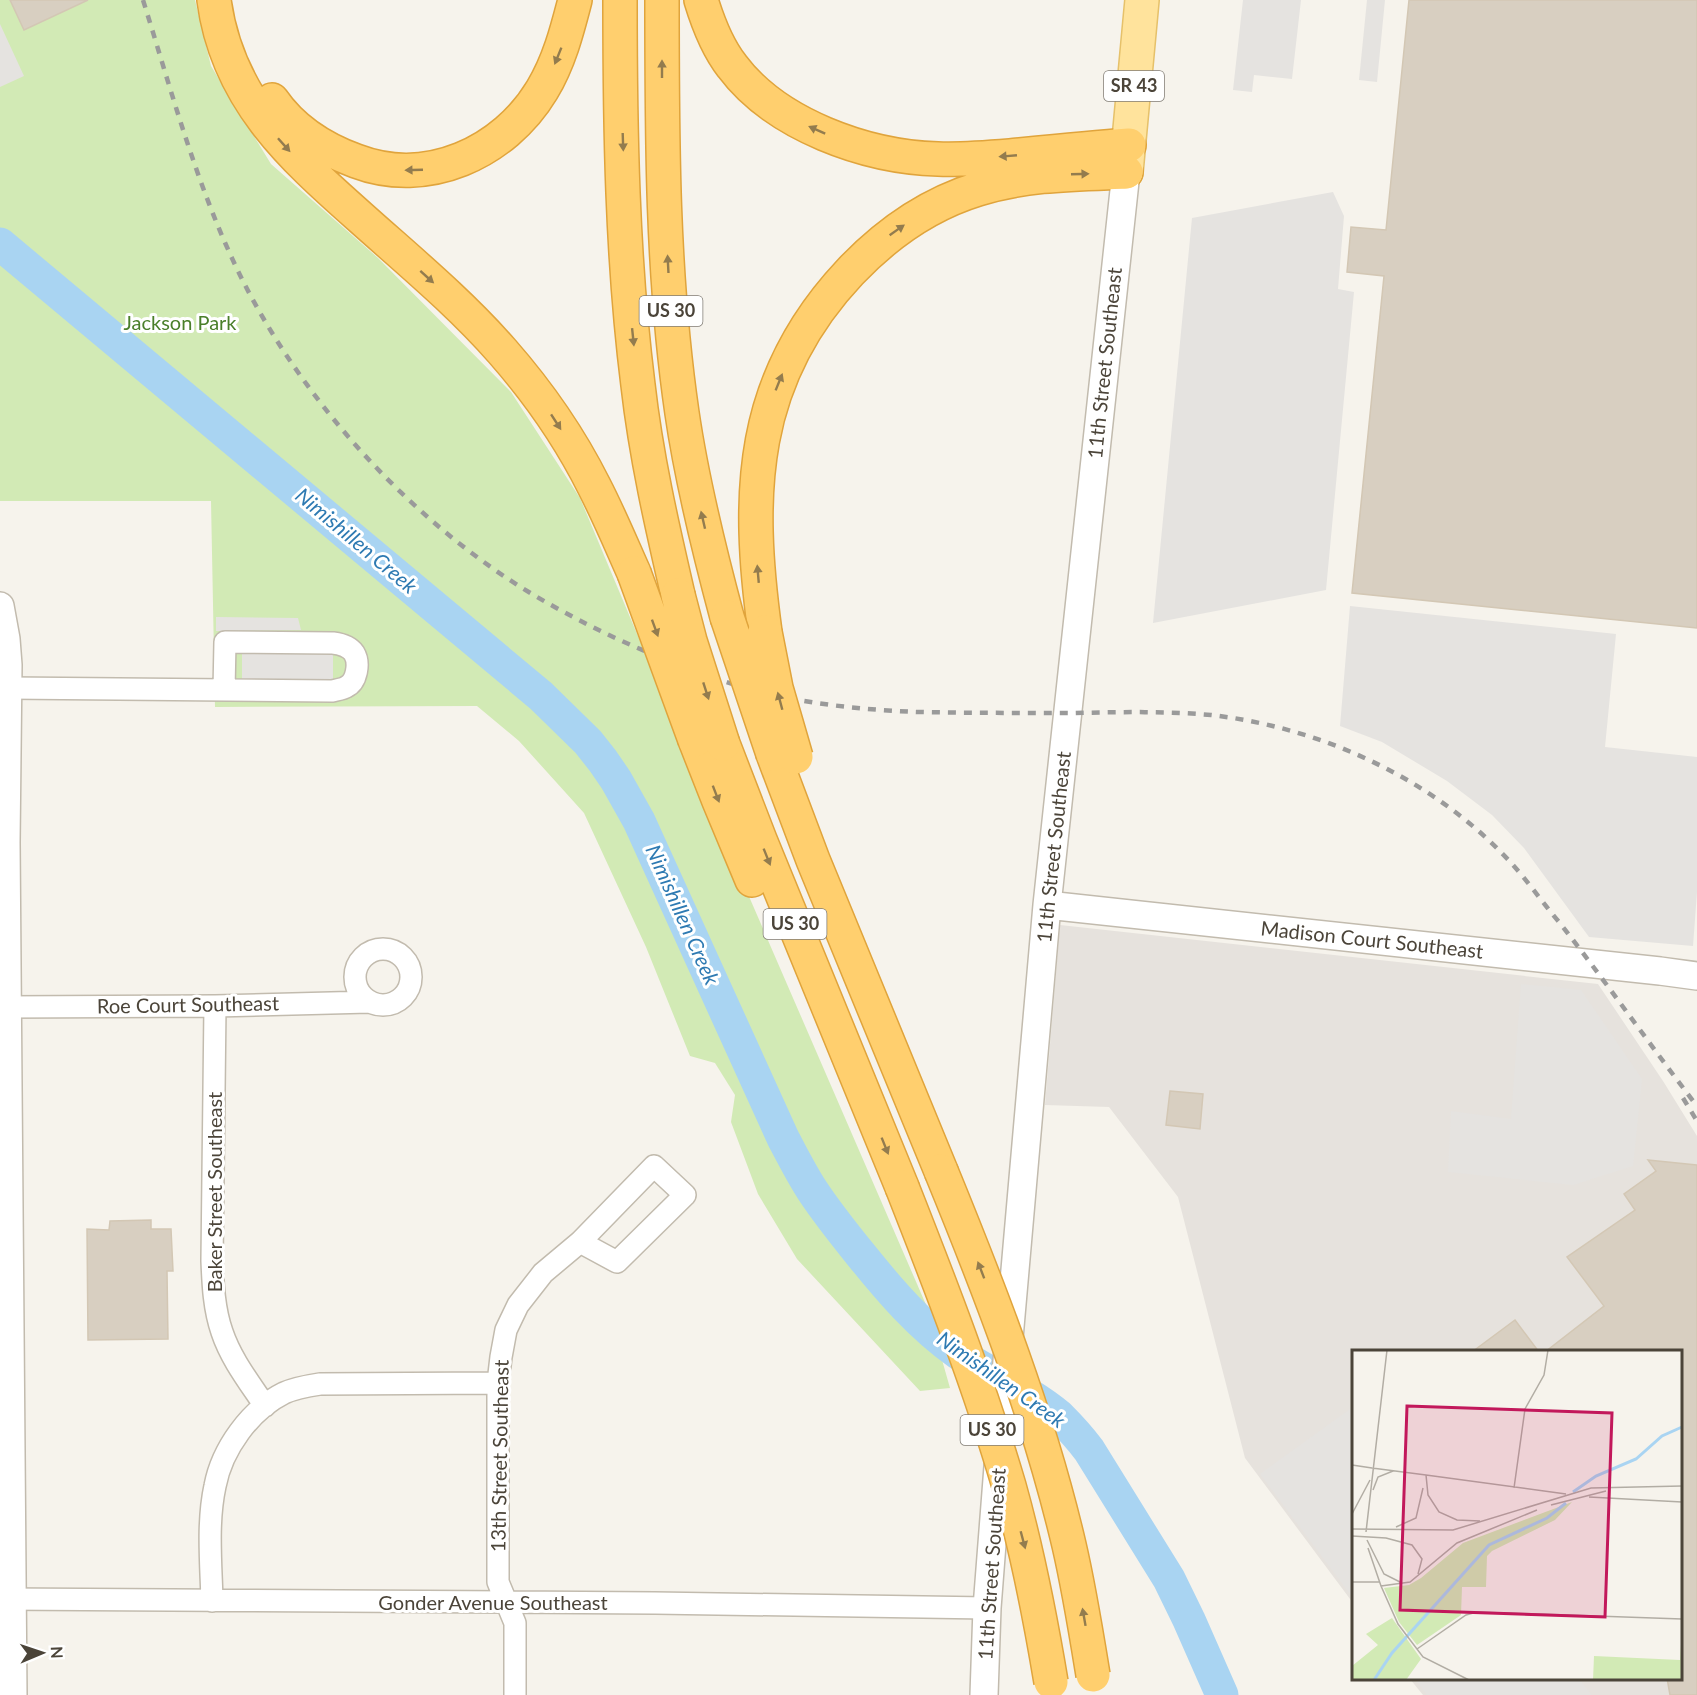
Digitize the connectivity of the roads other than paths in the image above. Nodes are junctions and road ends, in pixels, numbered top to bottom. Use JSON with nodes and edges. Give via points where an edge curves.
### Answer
{"nodes":[{"id":1,"x":229,"y":0,"type":"edge"},
{"id":2,"x":575,"y":0,"type":"edge"},
{"id":3,"x":620,"y":0,"type":"edge"},
{"id":4,"x":662,"y":0,"type":"edge"},
{"id":5,"x":702,"y":0,"type":"edge"},
{"id":6,"x":1142,"y":0,"type":"edge"},
{"id":7,"x":1127,"y":158,"type":"junction"},
{"id":8,"x":0,"y":606,"type":"edge"},
{"id":9,"x":8,"y":688,"type":"junction"},
{"id":10,"x":224,"y":690,"type":"junction"},
{"id":11,"x":709,"y":742,"type":"junction"},
{"id":12,"x":784,"y":755,"type":"junction"},
{"id":13,"x":1047,"y":905,"type":"junction"},
{"id":14,"x":1697,"y":976,"type":"edge"},
{"id":15,"x":369,"y":1002,"type":"dead end"},
{"id":16,"x":215,"y":1006,"type":"junction"},
{"id":17,"x":7,"y":1007,"type":"junction"},
{"id":18,"x":580,"y":1242,"type":"junction"},
{"id":19,"x":5,"y":1265,"type":"edge"},
{"id":20,"x":498,"y":1383,"type":"junction"},
{"id":21,"x":265,"y":1406,"type":"junction"},
{"id":22,"x":7,"y":1599,"type":"edge"},
{"id":23,"x":212,"y":1601,"type":"junction"},
{"id":24,"x":508,"y":1604,"type":"junction"},
{"id":25,"x":987,"y":1608,"type":"junction"},
{"id":26,"x":1095,"y":1685,"type":"edge"},
{"id":27,"x":1052,"y":1688,"type":"edge"},
{"id":28,"x":13,"y":1695,"type":"edge"},
{"id":29,"x":515,"y":1695,"type":"edge"},
{"id":30,"x":984,"y":1695,"type":"edge"}],
"edges":[{"from":2,"to":1,"type":"highway","one_way":true,"via":[[559,55],[524,114],[483,150],[459,161],[418,170],[391,170],[339,155],[294,124],[275,104],[254,69]]},
{"from":1,"to":11,"type":"highway","one_way":true,"bridge":true,"via":[[221,36],[256,110],[290,152],[473,320],[552,415],[594,486]]},
{"from":3,"to":11,"type":"highway","number":"US 30","one_way":true,"bridge":true,"via":[[625,236],[638,386],[661,524],[690,641]]},
{"from":12,"to":4,"type":"highway","number":"US 30","one_way":true,"bridge":true,"via":[[728,617],[709,549],[682,413],[665,220]]},
{"from":7,"to":5,"type":"highway","one_way":true,"via":[[964,160],[909,157],[856,145],[805,125],[749,86],[717,43]]},
{"from":6,"to":7,"type":"main road","name":"11th Street Southeast","number":"SR 43"},
{"from":12,"to":7,"type":"highway","one_way":true,"bridge":true,"via":[[765,632],[754,512],[761,444],[770,408],[802,333],[828,296],[865,256],[921,214],[978,189]]},
{"from":7,"to":13,"type":"street","name":"11th Street Southeast"},
{"from":8,"to":9,"type":"street"},
{"from":9,"to":10,"type":"street"},
{"from":9,"to":17,"type":"street"},
{"from":10,"to":10,"type":"street","via":[[225,642],[345,645],[354,654],[357,665],[354,680],[332,691]]},
{"from":11,"to":27,"type":"highway","number":"US 30","one_way":true,"bridge":true,"via":[[868,1104],[972,1368],[1009,1488],[1036,1599]]},
{"from":26,"to":12,"type":"highway","number":"US 30","one_way":true,"bridge":true,"via":[[1078,1586],[1034,1420],[941,1171],[813,860]]},
{"from":13,"to":14,"type":"street","name":"Madison Court Southeast"},
{"from":13,"to":25,"type":"street","name":"11th Street Southeast","bridge":true},
{"from":15,"to":16,"type":"street","name":"Roe Court Southeast"},
{"from":16,"to":17,"type":"street","name":"Roe Court Southeast"},
{"from":16,"to":21,"type":"street","name":"Baker Street Southeast","via":[[213,1289],[228,1348]]},
{"from":17,"to":19,"type":"street"},
{"from":18,"to":18,"type":"street","name":"13th Street Southeast","via":[[654,1166],[685,1195],[616,1262]]},
{"from":18,"to":20,"type":"street","name":"13th Street Southeast","via":[[543,1273],[518,1305],[506,1330]]},
{"from":19,"to":22,"type":"street"},
{"from":20,"to":21,"type":"street","via":[[320,1384],[285,1393]]},
{"from":20,"to":24,"type":"street","name":"13th Street Southeast","via":[[498,1582]]},
{"from":21,"to":23,"type":"street","via":[[245,1425],[218,1472],[210,1546]]},
{"from":22,"to":23,"type":"street","name":"Gonder Avenue Southeast"},
{"from":22,"to":28,"type":"street"},
{"from":23,"to":24,"type":"street","name":"Gonder Avenue Southeast"},
{"from":24,"to":25,"type":"street","name":"Gonder Avenue Southeast"},
{"from":24,"to":29,"type":"street","name":"13th Street Southeast","via":[[515,1623]]},
{"from":25,"to":30,"type":"street","name":"11th Street Southeast"}]}
